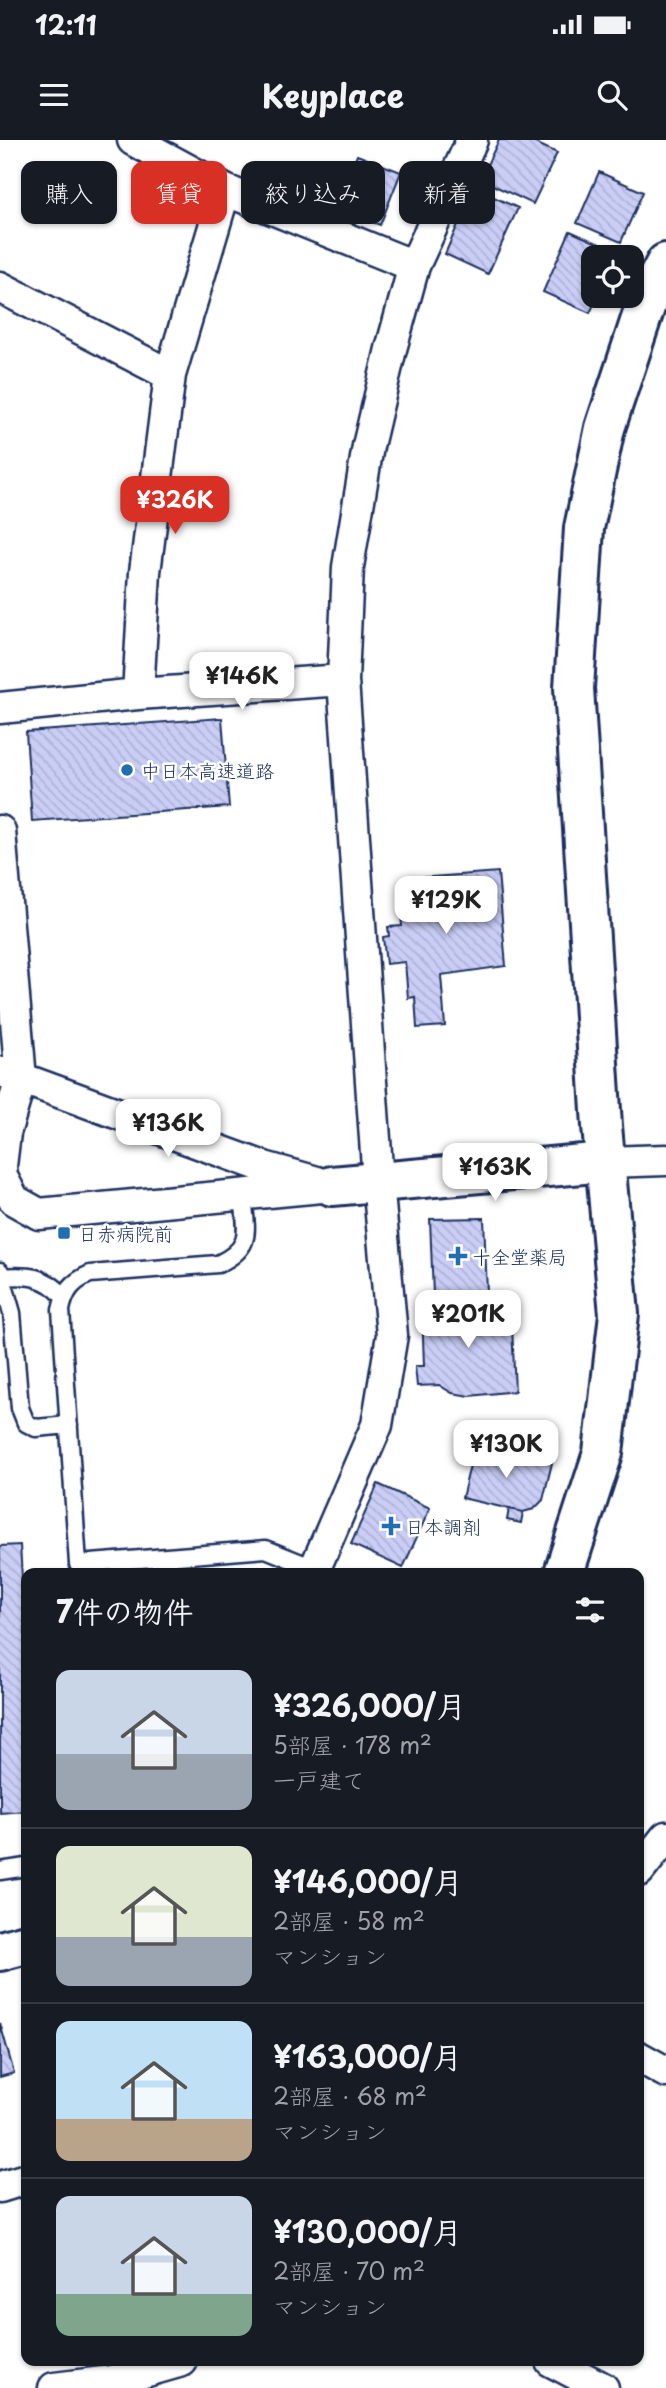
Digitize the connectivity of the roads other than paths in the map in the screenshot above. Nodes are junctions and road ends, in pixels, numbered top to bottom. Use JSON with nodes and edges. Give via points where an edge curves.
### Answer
{"nodes":[{"id":1,"x":133,"y":140,"type":"edge"},
{"id":2,"x":472,"y":140,"type":"edge"},
{"id":3,"x":172,"y":161,"type":"edge"},
{"id":4,"x":227,"y":191,"type":"edge"},
{"id":5,"x":215,"y":224,"type":"edge"},
{"id":6,"x":666,"y":262,"type":"edge"},
{"id":7,"x":414,"y":266,"type":"junction"},
{"id":8,"x":0,"y":287,"type":"edge"},
{"id":9,"x":170,"y":374,"type":"junction"},
{"id":10,"x":343,"y":680,"type":"junction"},
{"id":11,"x":138,"y":694,"type":"junction"},
{"id":12,"x":0,"y":708,"type":"edge"},
{"id":13,"x":0,"y":831,"type":"edge"},
{"id":14,"x":10,"y":1075,"type":"edge"},
{"id":15,"x":1,"y":1158,"type":"edge"},
{"id":16,"x":666,"y":1160,"type":"edge"},
{"id":17,"x":606,"y":1162,"type":"junction"},
{"id":18,"x":378,"y":1182,"type":"junction"},
{"id":19,"x":332,"y":1186,"type":"junction"},
{"id":20,"x":243,"y":1196,"type":"junction"},
{"id":21,"x":0,"y":1275,"type":"edge"},
{"id":22,"x":64,"y":1297,"type":"junction"},
{"id":23,"x":69,"y":1425,"type":"junction"},
{"id":24,"x":78,"y":1568,"type":"edge"},
{"id":25,"x":86,"y":1568,"type":"edge"},
{"id":26,"x":307,"y":1568,"type":"edge"},
{"id":27,"x":315,"y":1568,"type":"edge"},
{"id":28,"x":566,"y":1568,"type":"edge"},
{"id":29,"x":666,"y":1837,"type":"edge"},
{"id":30,"x":644,"y":1865,"type":"edge"},
{"id":31,"x":21,"y":1868,"type":"edge"},
{"id":32,"x":0,"y":1871,"type":"edge"},
{"id":33,"x":21,"y":1945,"type":"edge"},
{"id":34,"x":0,"y":1951,"type":"edge"},
{"id":35,"x":644,"y":2060,"type":"edge"},
{"id":36,"x":666,"y":2072,"type":"edge"},
{"id":37,"x":21,"y":2181,"type":"edge"},
{"id":38,"x":0,"y":2187,"type":"edge"},
{"id":39,"x":167,"y":2366,"type":"edge"},
{"id":40,"x":561,"y":2366,"type":"edge"},
{"id":41,"x":113,"y":2384,"type":"edge"},
{"id":42,"x":54,"y":2388,"type":"edge"},
{"id":43,"x":603,"y":2388,"type":"edge"}],
"edges":[{"from":1,"to":3,"type":"street"},
{"from":2,"to":7,"type":"street"},
{"from":4,"to":7,"type":"street"},
{"from":5,"to":9,"type":"street"},
{"from":6,"to":17,"type":"street","via":[[649,295],[605,428],[584,528],[574,688]]},
{"from":7,"to":10,"type":"street","via":[[368,446],[348,567]]},
{"from":8,"to":9,"type":"street"},
{"from":9,"to":11,"type":"street","via":[[145,572]]},
{"from":10,"to":11,"type":"street"},
{"from":10,"to":18,"type":"street"},
{"from":11,"to":12,"type":"street"},
{"from":13,"to":14,"type":"street"},
{"from":14,"to":15,"type":"street"},
{"from":14,"to":19,"type":"street","via":[[264,1167]]},
{"from":15,"to":20,"type":"street","via":[[7,1190],[24,1208],[39,1214]]},
{"from":16,"to":17,"type":"street"},
{"from":17,"to":18,"type":"street"},
{"from":17,"to":28,"type":"street","via":[[619,1314],[603,1453]]},
{"from":18,"to":19,"type":"street"},
{"from":18,"to":27,"type":"street","via":[[392,1335],[377,1425]]},
{"from":19,"to":20,"type":"street"},
{"from":20,"to":22,"type":"lane","via":[[247,1238],[237,1255],[218,1264],[90,1275],[78,1279]]},
{"from":21,"to":22,"type":"lane","via":[[29,1275],[54,1285]]},
{"from":21,"to":23,"type":"lane","via":[[12,1312],[20,1408],[26,1423],[36,1428]]},
{"from":22,"to":23,"type":"lane","via":[[61,1310]]},
{"from":23,"to":24,"type":"lane"},
{"from":25,"to":26,"type":"lane","via":[[266,1549]]},
{"from":29,"to":30,"type":"street"},
{"from":31,"to":32,"type":"lane"},
{"from":33,"to":34,"type":"street"},
{"from":35,"to":36,"type":"street"},
{"from":37,"to":38,"type":"street"},
{"from":39,"to":41,"type":"street"},
{"from":40,"to":43,"type":"street"},
{"from":41,"to":42,"type":"street"}]}
